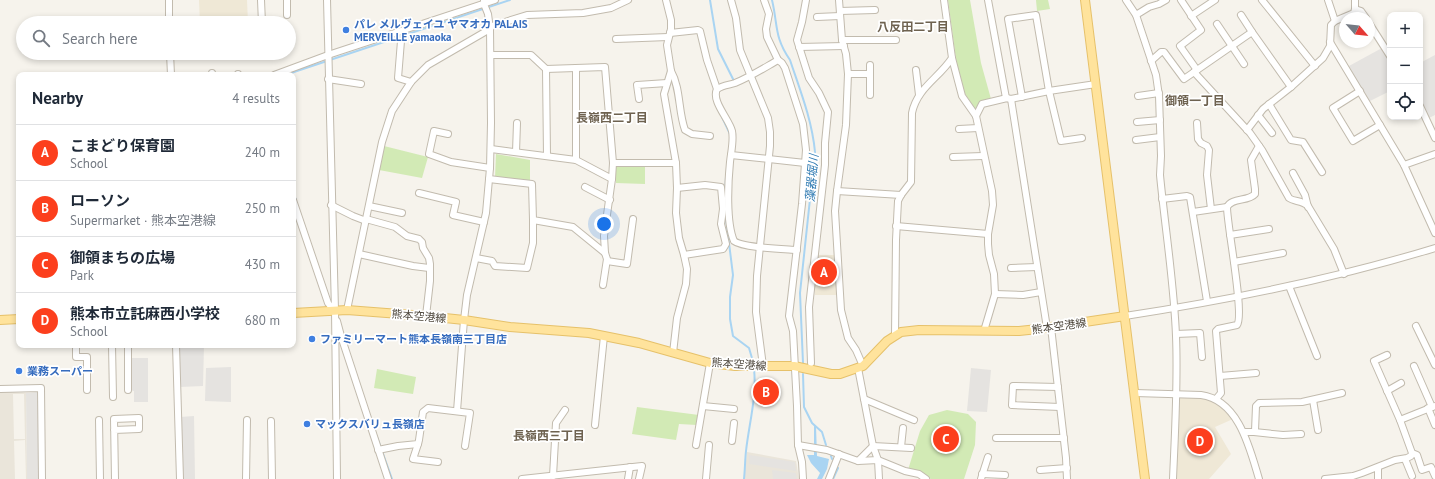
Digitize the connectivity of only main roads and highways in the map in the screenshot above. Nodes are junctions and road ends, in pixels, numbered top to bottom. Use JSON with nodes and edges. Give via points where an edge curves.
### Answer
{"nodes":[{"id":1,"x":1085,"y":0,"type":"edge"},
{"id":2,"x":296,"y":313,"type":"edge"},
{"id":3,"x":1125,"y":316,"type":"junction"},
{"id":4,"x":16,"y":319,"type":"edge"},
{"id":5,"x":0,"y":320,"type":"edge"},
{"id":6,"x":1145,"y":479,"type":"edge"}],
"edges":[{"from":1,"to":3,"type":"main road"},
{"from":2,"to":3,"type":"main road","name":"熊本空港線","via":[[347,310],[589,334],[639,343],[710,363],[794,366],[831,374],[840,374],[861,367],[901,332],[1019,331]]},
{"from":3,"to":6,"type":"main road"},
{"from":4,"to":5,"type":"main road"}]}
